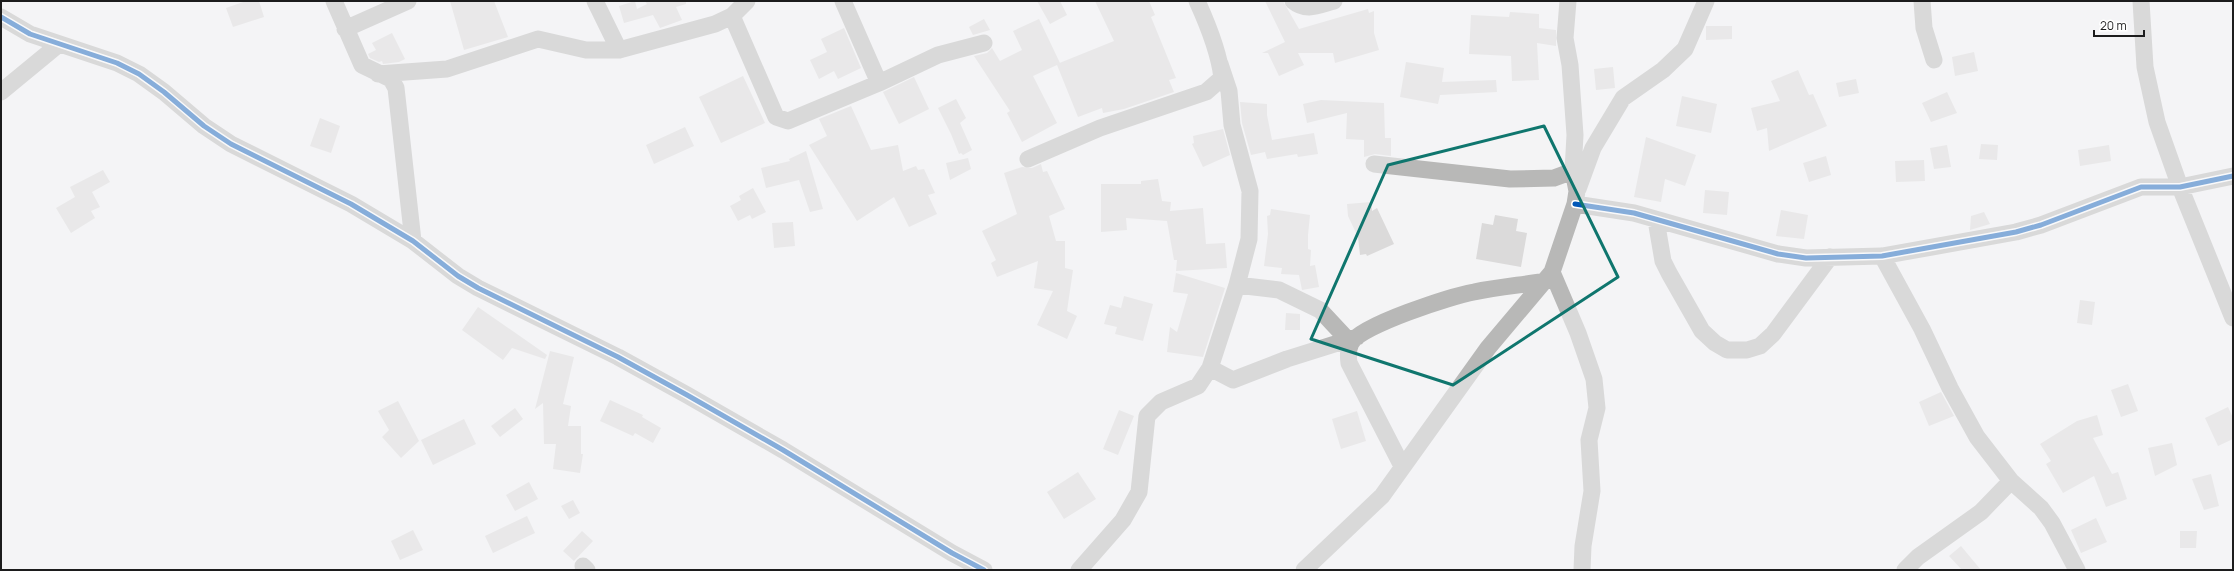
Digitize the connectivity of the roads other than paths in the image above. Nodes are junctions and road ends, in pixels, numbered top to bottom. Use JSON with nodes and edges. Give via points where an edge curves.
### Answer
{"nodes":[{"id":1,"x":334,"y":1,"type":"edge"},
{"id":2,"x":408,"y":1,"type":"edge"},
{"id":3,"x":595,"y":1,"type":"edge"},
{"id":4,"x":747,"y":1,"type":"edge"},
{"id":5,"x":843,"y":1,"type":"edge"},
{"id":6,"x":1197,"y":1,"type":"edge"},
{"id":7,"x":1293,"y":1,"type":"edge"},
{"id":8,"x":1334,"y":1,"type":"edge"},
{"id":9,"x":1568,"y":1,"type":"edge"},
{"id":10,"x":1706,"y":1,"type":"edge"},
{"id":11,"x":1922,"y":1,"type":"edge"},
{"id":12,"x":2141,"y":1,"type":"edge"},
{"id":13,"x":732,"y":16,"type":"junction"},
{"id":14,"x":1,"y":17,"type":"edge"},
{"id":15,"x":345,"y":28,"type":"junction"},
{"id":16,"x":984,"y":43,"type":"dead end"},
{"id":17,"x":58,"y":45,"type":"junction"},
{"id":18,"x":619,"y":50,"type":"junction"},
{"id":19,"x":1934,"y":60,"type":"dead end"},
{"id":20,"x":1220,"y":64,"type":"junction"},
{"id":21,"x":378,"y":74,"type":"junction"},
{"id":22,"x":879,"y":83,"type":"junction"},
{"id":23,"x":1,"y":92,"type":"edge"},
{"id":24,"x":1028,"y":159,"type":"dead end"},
{"id":25,"x":1374,"y":164,"type":"dead end"},
{"id":26,"x":1573,"y":171,"type":"junction"},
{"id":27,"x":2233,"y":176,"type":"edge"},
{"id":28,"x":2180,"y":188,"type":"junction"},
{"id":29,"x":1576,"y":198,"type":"junction"},
{"id":30,"x":1656,"y":220,"type":"junction"},
{"id":31,"x":413,"y":241,"type":"junction"},
{"id":32,"x":1830,"y":256,"type":"junction"},
{"id":33,"x":1882,"y":256,"type":"junction"},
{"id":34,"x":1549,"y":277,"type":"junction"},
{"id":35,"x":1237,"y":285,"type":"junction"},
{"id":36,"x":2233,"y":318,"type":"edge"},
{"id":37,"x":1352,"y":338,"type":"junction"},
{"id":38,"x":1210,"y":368,"type":"junction"},
{"id":39,"x":1402,"y":466,"type":"junction"},
{"id":40,"x":2011,"y":481,"type":"junction"},
{"id":41,"x":984,"y":570,"type":"edge"},
{"id":42,"x":1079,"y":570,"type":"edge"},
{"id":43,"x":1304,"y":570,"type":"edge"},
{"id":44,"x":1582,"y":570,"type":"edge"},
{"id":45,"x":1905,"y":570,"type":"edge"},
{"id":46,"x":2077,"y":570,"type":"edge"}],
"edges":[{"from":1,"to":15,"type":"street"},
{"from":2,"to":15,"type":"street"},
{"from":3,"to":18,"type":"street"},
{"from":4,"to":13,"type":"street"},
{"from":5,"to":22,"type":"street"},
{"from":6,"to":20,"type":"street"},
{"from":7,"to":8,"type":"street","via":[[1310,8]]},
{"from":9,"to":26,"type":"street","via":[[1565,38],[1570,65],[1575,135]]},
{"from":10,"to":29,"type":"street","via":[[1685,49],[1663,70],[1623,98],[1593,148]]},
{"from":11,"to":19,"type":"street","via":[[1924,28]]},
{"from":12,"to":28,"type":"street","via":[[2145,67],[2150,93],[2157,122]]},
{"from":13,"to":18,"type":"street","via":[[715,24]]},
{"from":13,"to":22,"type":"street","via":[[776,117],[788,121]]},
{"from":14,"to":17,"type":"street","via":[[30,34]]},
{"from":15,"to":21,"type":"street","via":[[362,65]]},
{"from":16,"to":22,"type":"street","via":[[938,55]]},
{"from":17,"to":23,"type":"street"},
{"from":17,"to":31,"type":"street","via":[[127,68],[164,92],[204,126],[231,144],[351,204]]},
{"from":18,"to":21,"type":"street","via":[[586,50],[538,39],[447,68]]},
{"from":20,"to":24,"type":"street","via":[[1222,78],[1206,92],[1100,128]]},
{"from":20,"to":35,"type":"street","via":[[1229,91],[1232,125],[1250,191],[1249,239]]},
{"from":21,"to":31,"type":"street","via":[[391,79],[396,88]]},
{"from":25,"to":26,"type":"street","via":[[1510,179],[1554,178]]},
{"from":26,"to":29,"type":"street"},
{"from":27,"to":28,"type":"street"},
{"from":28,"to":33,"type":"street","via":[[2141,187],[2016,232]]},
{"from":28,"to":36,"type":"street"},
{"from":29,"to":30,"type":"street"},
{"from":29,"to":34,"type":"street"},
{"from":30,"to":32,"type":"street","via":[[1778,254],[1806,258]]},
{"from":30,"to":32,"type":"street","via":[[1662,261],[1672,280],[1702,331],[1727,350],[1747,350],[1760,346],[1772,334]]},
{"from":31,"to":41,"type":"street","via":[[478,288],[618,357],[687,395]]},
{"from":32,"to":33,"type":"street"},
{"from":33,"to":40,"type":"street","via":[[1977,437]]},
{"from":34,"to":37,"type":"street","via":[[1472,292],[1394,318]]},
{"from":34,"to":39,"type":"street","via":[[1488,348]]},
{"from":34,"to":44,"type":"street","via":[[1578,333],[1594,379],[1597,408],[1589,446],[1592,491],[1583,546]]},
{"from":35,"to":37,"type":"street","via":[[1279,290],[1320,310]]},
{"from":35,"to":38,"type":"street"},
{"from":37,"to":38,"type":"street","via":[[1286,359],[1233,380]]},
{"from":37,"to":39,"type":"street","via":[[1349,363]]},
{"from":38,"to":42,"type":"street","via":[[1198,386],[1161,402],[1147,416],[1139,492],[1124,520]]},
{"from":39,"to":43,"type":"street","via":[[1382,496]]},
{"from":40,"to":45,"type":"street","via":[[1981,512],[1918,557]]},
{"from":40,"to":46,"type":"street","via":[[2041,508],[2052,522]]}]}
